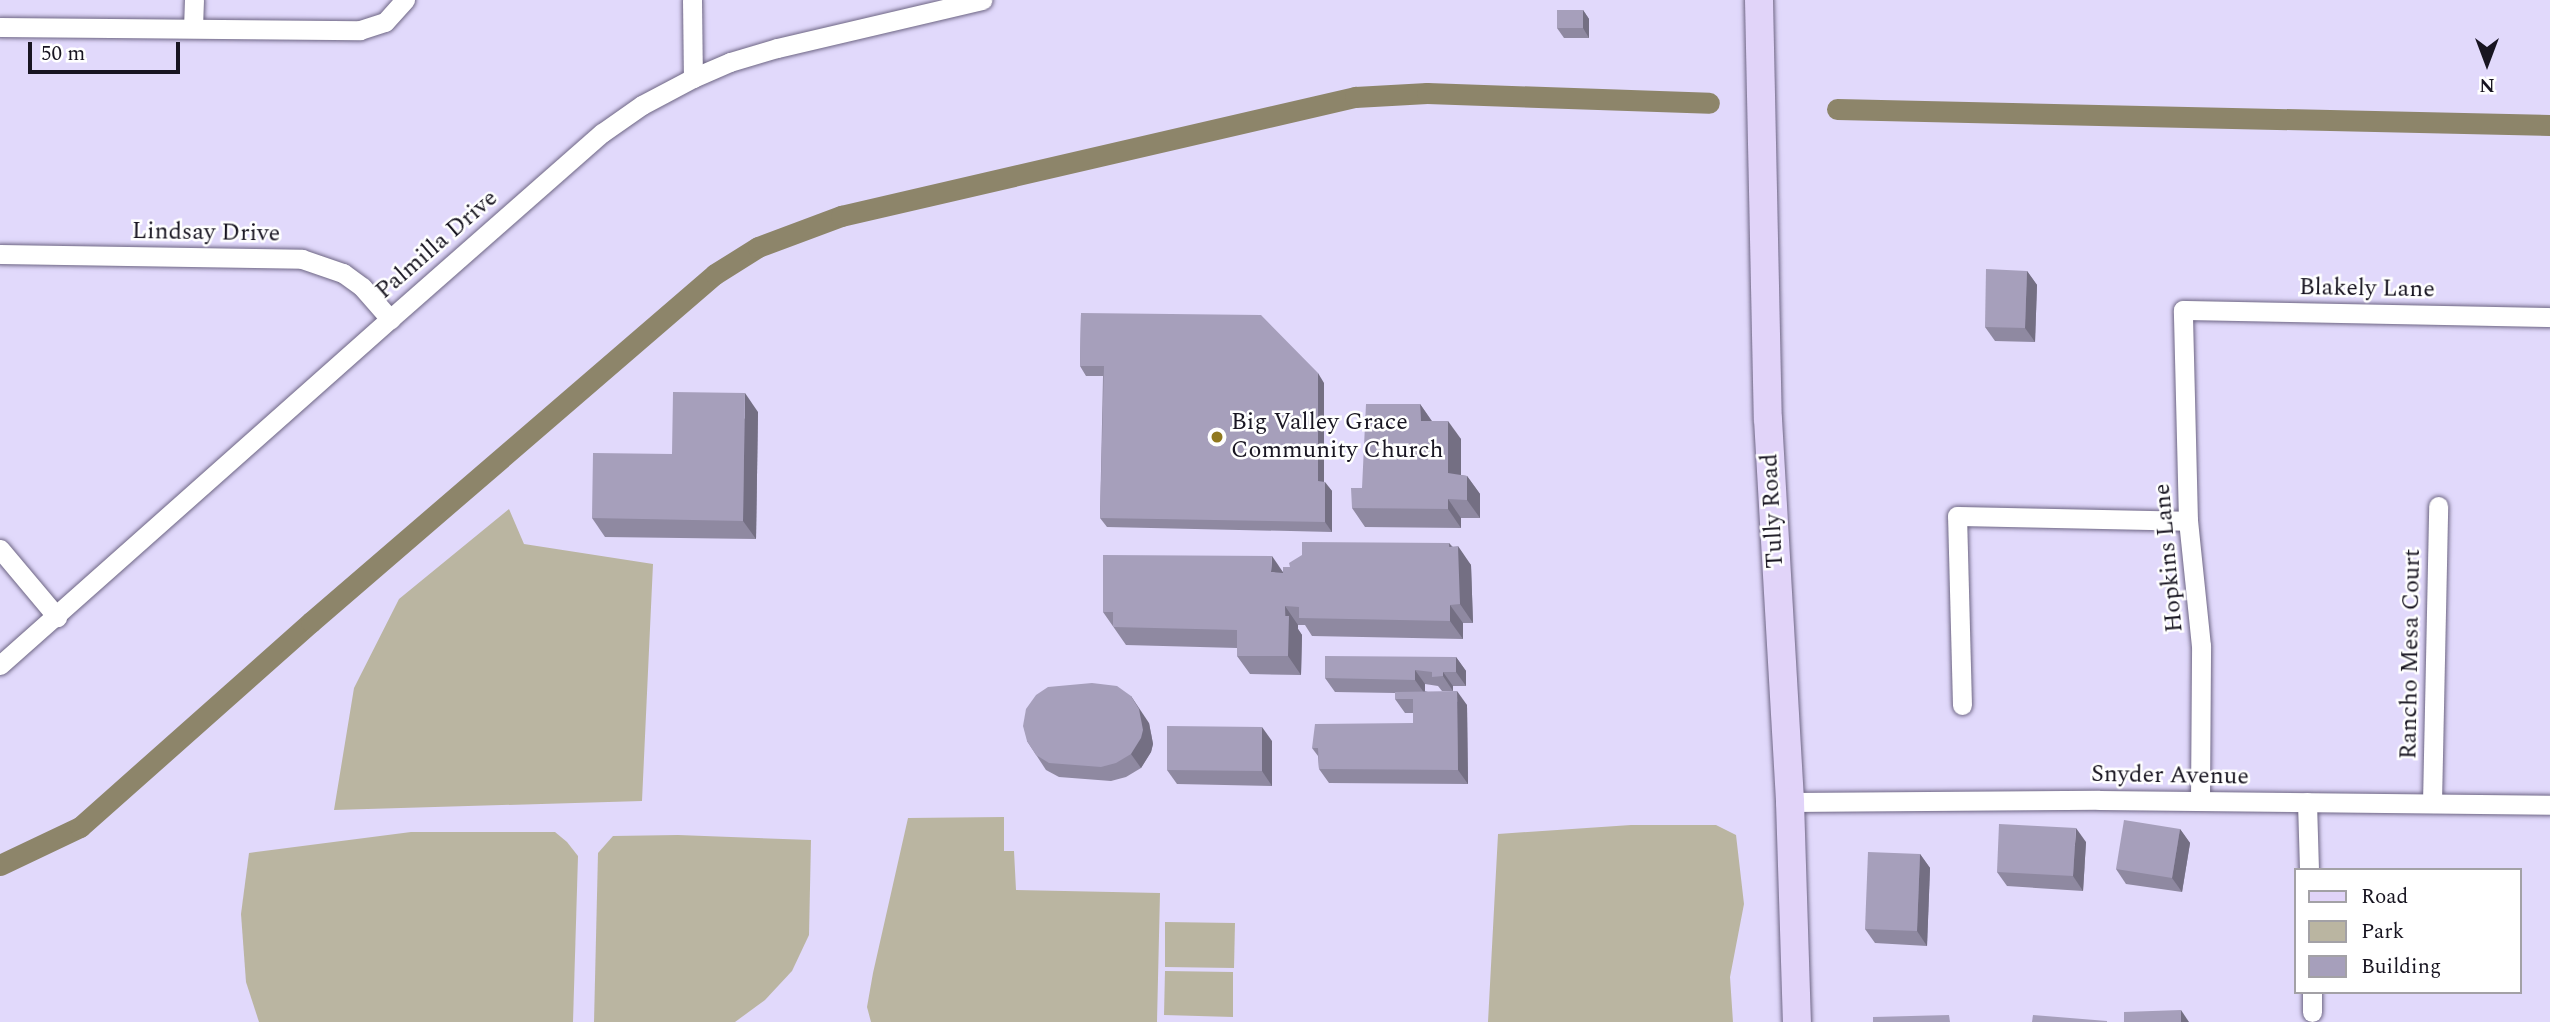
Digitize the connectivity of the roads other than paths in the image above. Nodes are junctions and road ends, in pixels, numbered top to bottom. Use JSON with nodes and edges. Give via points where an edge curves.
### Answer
{"nodes":[{"id":1,"x":194,"y":0,"type":"edge"},
{"id":2,"x":405,"y":0,"type":"edge"},
{"id":3,"x":692,"y":0,"type":"edge"},
{"id":4,"x":982,"y":0,"type":"edge"},
{"id":5,"x":1759,"y":0,"type":"edge"},
{"id":6,"x":920,"y":7,"type":"edge"},
{"id":7,"x":0,"y":27,"type":"edge"},
{"id":8,"x":193,"y":28,"type":"junction"},
{"id":9,"x":692,"y":78,"type":"junction"},
{"id":10,"x":0,"y":254,"type":"edge"},
{"id":11,"x":2183,"y":310,"type":"joint"},
{"id":12,"x":2550,"y":317,"type":"edge"},
{"id":13,"x":390,"y":319,"type":"junction"},
{"id":14,"x":2438,"y":506,"type":"dead end"},
{"id":15,"x":2188,"y":521,"type":"junction"},
{"id":16,"x":0,"y":549,"type":"edge"},
{"id":17,"x":57,"y":617,"type":"junction"},
{"id":18,"x":0,"y":665,"type":"edge"},
{"id":19,"x":1962,"y":705,"type":"dead end"},
{"id":20,"x":2200,"y":802,"type":"junction"},
{"id":21,"x":2307,"y":802,"type":"junction"},
{"id":22,"x":1790,"y":803,"type":"junction"},
{"id":23,"x":2432,"y":803,"type":"junction"},
{"id":24,"x":2550,"y":805,"type":"edge"},
{"id":25,"x":2309,"y":868,"type":"edge"},
{"id":26,"x":1797,"y":1022,"type":"edge"}],
"edges":[{"from":1,"to":8,"type":"street"},
{"from":2,"to":8,"type":"street","via":[[385,22],[360,30]]},
{"from":3,"to":9,"type":"street"},
{"from":4,"to":6,"type":"street","name":"Palmilla Drive"},
{"from":5,"to":22,"type":"main road","name":"Tully Road","via":[[1768,419]]},
{"from":6,"to":9,"type":"street","name":"Palmilla Drive"},
{"from":7,"to":8,"type":"street"},
{"from":9,"to":13,"type":"street","name":"Palmilla Drive","via":[[603,133]]},
{"from":10,"to":13,"type":"street","name":"Lindsay Drive","via":[[302,259],[343,273]]},
{"from":11,"to":12,"type":"street","name":"Blakely Lane"},
{"from":11,"to":15,"type":"street","name":"Hopkins Lane"},
{"from":13,"to":17,"type":"street","name":"Palmilla Drive"},
{"from":14,"to":23,"type":"street","name":"Rancho Mesa Court"},
{"from":15,"to":19,"type":"street","via":[[1957,516]]},
{"from":15,"to":20,"type":"street","name":"Hopkins Lane","via":[[2202,646]]},
{"from":16,"to":17,"type":"street"},
{"from":17,"to":18,"type":"street","name":"Palmilla Drive"},
{"from":20,"to":21,"type":"street","name":"Snyder Avenue"},
{"from":20,"to":22,"type":"street","name":"Snyder Avenue"},
{"from":21,"to":23,"type":"street","name":"Snyder Avenue"},
{"from":21,"to":25,"type":"street"},
{"from":22,"to":26,"type":"main road","name":"Tully Road"},
{"from":23,"to":24,"type":"street","name":"Snyder Avenue"}]}
